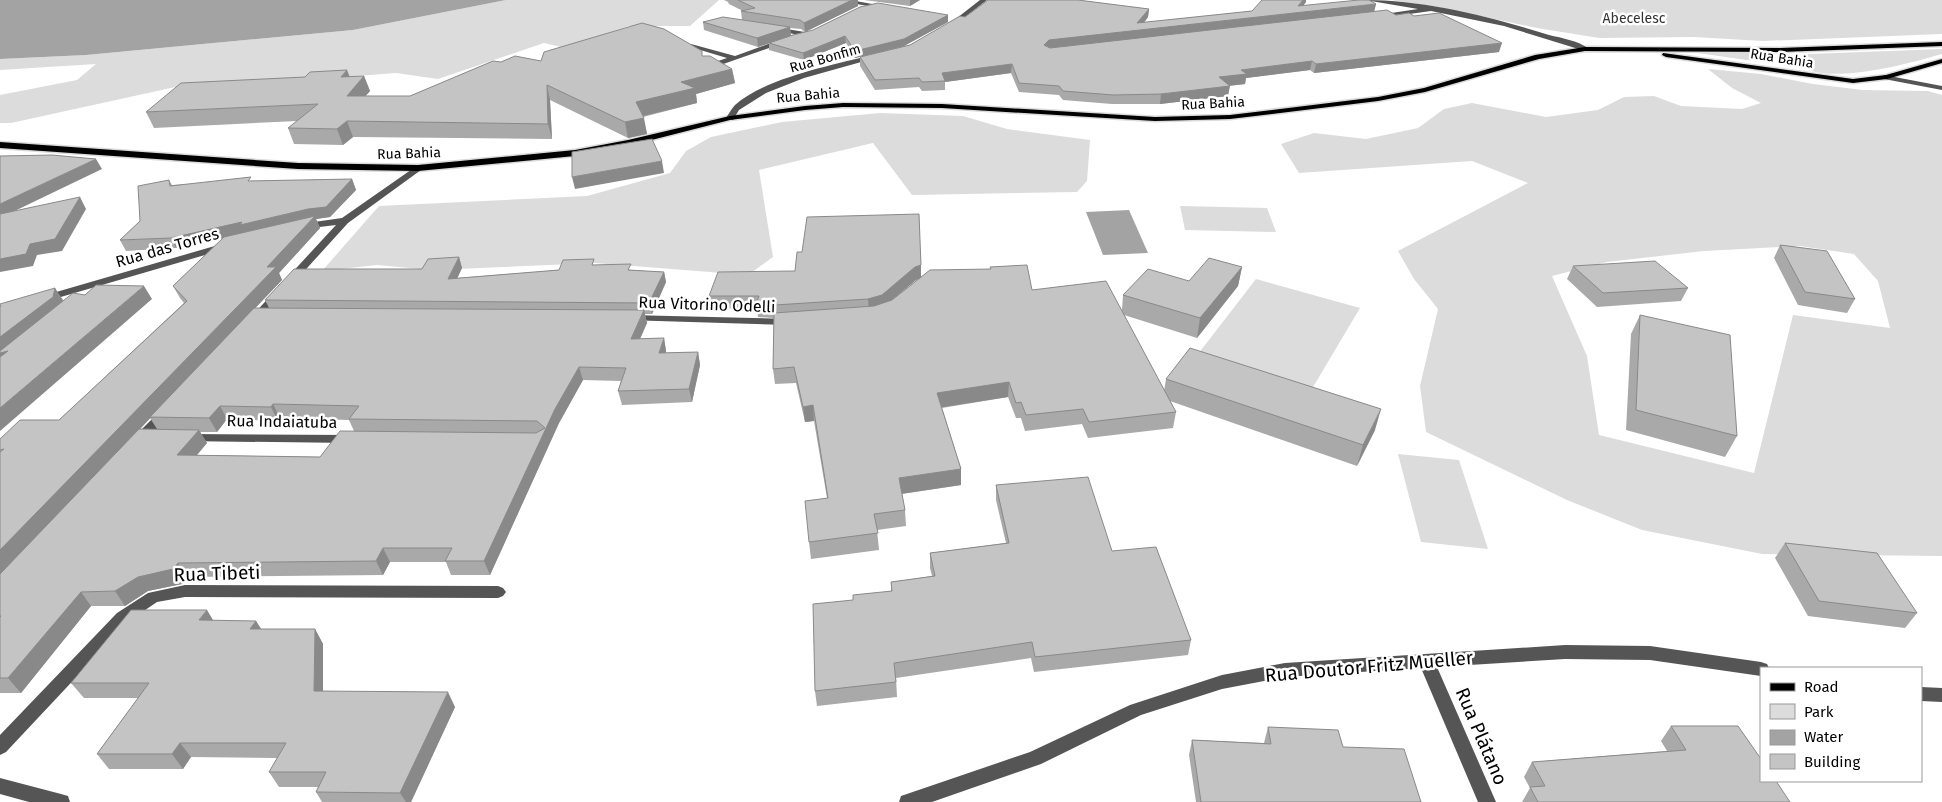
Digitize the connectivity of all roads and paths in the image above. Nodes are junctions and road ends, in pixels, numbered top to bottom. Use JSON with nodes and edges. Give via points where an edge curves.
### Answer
{"nodes":[{"id":1,"x":836,"y":0,"type":"edge"},
{"id":2,"x":984,"y":0,"type":"edge"},
{"id":3,"x":1368,"y":0,"type":"edge"},
{"id":4,"x":878,"y":6,"type":"junction"},
{"id":5,"x":896,"y":8,"type":"edge"},
{"id":6,"x":1432,"y":9,"type":"junction"},
{"id":7,"x":858,"y":10,"type":"edge"},
{"id":8,"x":953,"y":16,"type":"dead end"},
{"id":9,"x":1370,"y":17,"type":"edge"},
{"id":10,"x":962,"y":18,"type":"junction"},
{"id":11,"x":764,"y":28,"type":"edge"},
{"id":12,"x":946,"y":29,"type":"edge"},
{"id":13,"x":819,"y":31,"type":"edge"},
{"id":14,"x":811,"y":35,"type":"junction"},
{"id":15,"x":1942,"y":44,"type":"edge"},
{"id":16,"x":691,"y":46,"type":"edge"},
{"id":17,"x":1616,"y":48,"type":"junction"},
{"id":18,"x":1584,"y":49,"type":"junction"},
{"id":19,"x":1780,"y":50,"type":"junction"},
{"id":20,"x":888,"y":54,"type":"edge"},
{"id":21,"x":735,"y":58,"type":"junction"},
{"id":22,"x":1942,"y":61,"type":"edge"},
{"id":23,"x":709,"y":67,"type":"edge"},
{"id":24,"x":1814,"y":77,"type":"junction"},
{"id":25,"x":1887,"y":77,"type":"junction"},
{"id":26,"x":1942,"y":88,"type":"edge"},
{"id":27,"x":730,"y":118,"type":"junction"},
{"id":28,"x":0,"y":146,"type":"edge"},
{"id":29,"x":418,"y":168,"type":"junction"},
{"id":30,"x":345,"y":221,"type":"junction"},
{"id":31,"x":296,"y":228,"type":"edge"},
{"id":32,"x":235,"y":243,"type":"edge"},
{"id":33,"x":107,"y":280,"type":"junction"},
{"id":34,"x":84,"y":298,"type":"edge"},
{"id":35,"x":36,"y":301,"type":"edge"},
{"id":36,"x":257,"y":316,"type":"junction"},
{"id":37,"x":277,"y":316,"type":"edge"},
{"id":38,"x":621,"y":318,"type":"edge"},
{"id":39,"x":804,"y":321,"type":"edge"},
{"id":40,"x":244,"y":331,"type":"edge"},
{"id":41,"x":176,"y":402,"type":"edge"},
{"id":42,"x":142,"y":437,"type":"junction"},
{"id":43,"x":362,"y":439,"type":"edge"},
{"id":44,"x":129,"y":452,"type":"edge"},
{"id":45,"x":498,"y":592,"type":"dead end"},
{"id":46,"x":1426,"y":660,"type":"junction"},
{"id":47,"x":1760,"y":669,"type":"edge"},
{"id":48,"x":1922,"y":694,"type":"edge"},
{"id":49,"x":1942,"y":695,"type":"edge"},
{"id":50,"x":0,"y":747,"type":"edge"},
{"id":51,"x":0,"y":786,"type":"edge"},
{"id":52,"x":61,"y":802,"type":"edge"},
{"id":53,"x":908,"y":802,"type":"edge"},
{"id":54,"x":1487,"y":802,"type":"edge"}],
"edges":[{"from":1,"to":4,"type":"street"},
{"from":2,"to":10,"type":"street"},
{"from":3,"to":6,"type":"street"},
{"from":4,"to":5,"type":"street"},
{"from":4,"to":7,"type":"street"},
{"from":6,"to":9,"type":"street"},
{"from":6,"to":18,"type":"street","via":[[1541,33]]},
{"from":8,"to":10,"type":"street"},
{"from":10,"to":12,"type":"street"},
{"from":11,"to":14,"type":"street"},
{"from":13,"to":14,"type":"street"},
{"from":14,"to":21,"type":"street","via":[[792,38]]},
{"from":15,"to":19,"type":"main road","name":"Rua Bahia"},
{"from":16,"to":21,"type":"street"},
{"from":17,"to":18,"type":"main road","name":"Rua Bahia"},
{"from":17,"to":19,"type":"main road","name":"Rua Bahia"},
{"from":17,"to":24,"type":"main road","name":"Rua Bahia"},
{"from":18,"to":27,"type":"main road","name":"Rua Bahia","via":[[1538,57],[1425,90],[1230,117],[1156,119],[889,105],[805,108]]},
{"from":19,"to":24,"type":"main road","via":[[1775,55],[1779,62]]},
{"from":20,"to":27,"type":"street","name":"Rua Bonfim","via":[[781,84],[751,98],[736,108]]},
{"from":21,"to":23,"type":"street"},
{"from":22,"to":25,"type":"main road","name":"Rua Bahia"},
{"from":24,"to":25,"type":"main road","name":"Rua Bahia","via":[[1853,81]]},
{"from":25,"to":26,"type":"street"},
{"from":27,"to":29,"type":"main road","name":"Rua Bahia","via":[[575,153]]},
{"from":28,"to":29,"type":"main road","name":"Rua Bahia","via":[[298,166]]},
{"from":29,"to":30,"type":"street"},
{"from":30,"to":31,"type":"street"},
{"from":30,"to":36,"type":"street"},
{"from":32,"to":33,"type":"street","name":"Rua das Torres"},
{"from":33,"to":34,"type":"street"},
{"from":33,"to":35,"type":"street","name":"Rua das Torres"},
{"from":36,"to":37,"type":"street"},
{"from":36,"to":40,"type":"street"},
{"from":38,"to":39,"type":"street","name":"Rua Vitorino Odelli"},
{"from":41,"to":42,"type":"street"},
{"from":42,"to":43,"type":"street","name":"Rua Indaiatuba"},
{"from":42,"to":44,"type":"street"},
{"from":45,"to":50,"type":"street","name":"Rua Tibeti","via":[[185,591],[154,597],[123,617]]},
{"from":46,"to":47,"type":"street","name":"Rua Doutor Fritz Mueller","via":[[1565,652],[1650,653]]},
{"from":46,"to":53,"type":"street","name":"Rua Doutor Fritz Mueller","via":[[1285,670],[1222,682],[1136,710],[1035,758]]},
{"from":46,"to":54,"type":"street","name":"Rua Plátano"},
{"from":48,"to":49,"type":"street"},
{"from":51,"to":52,"type":"street"}]}
